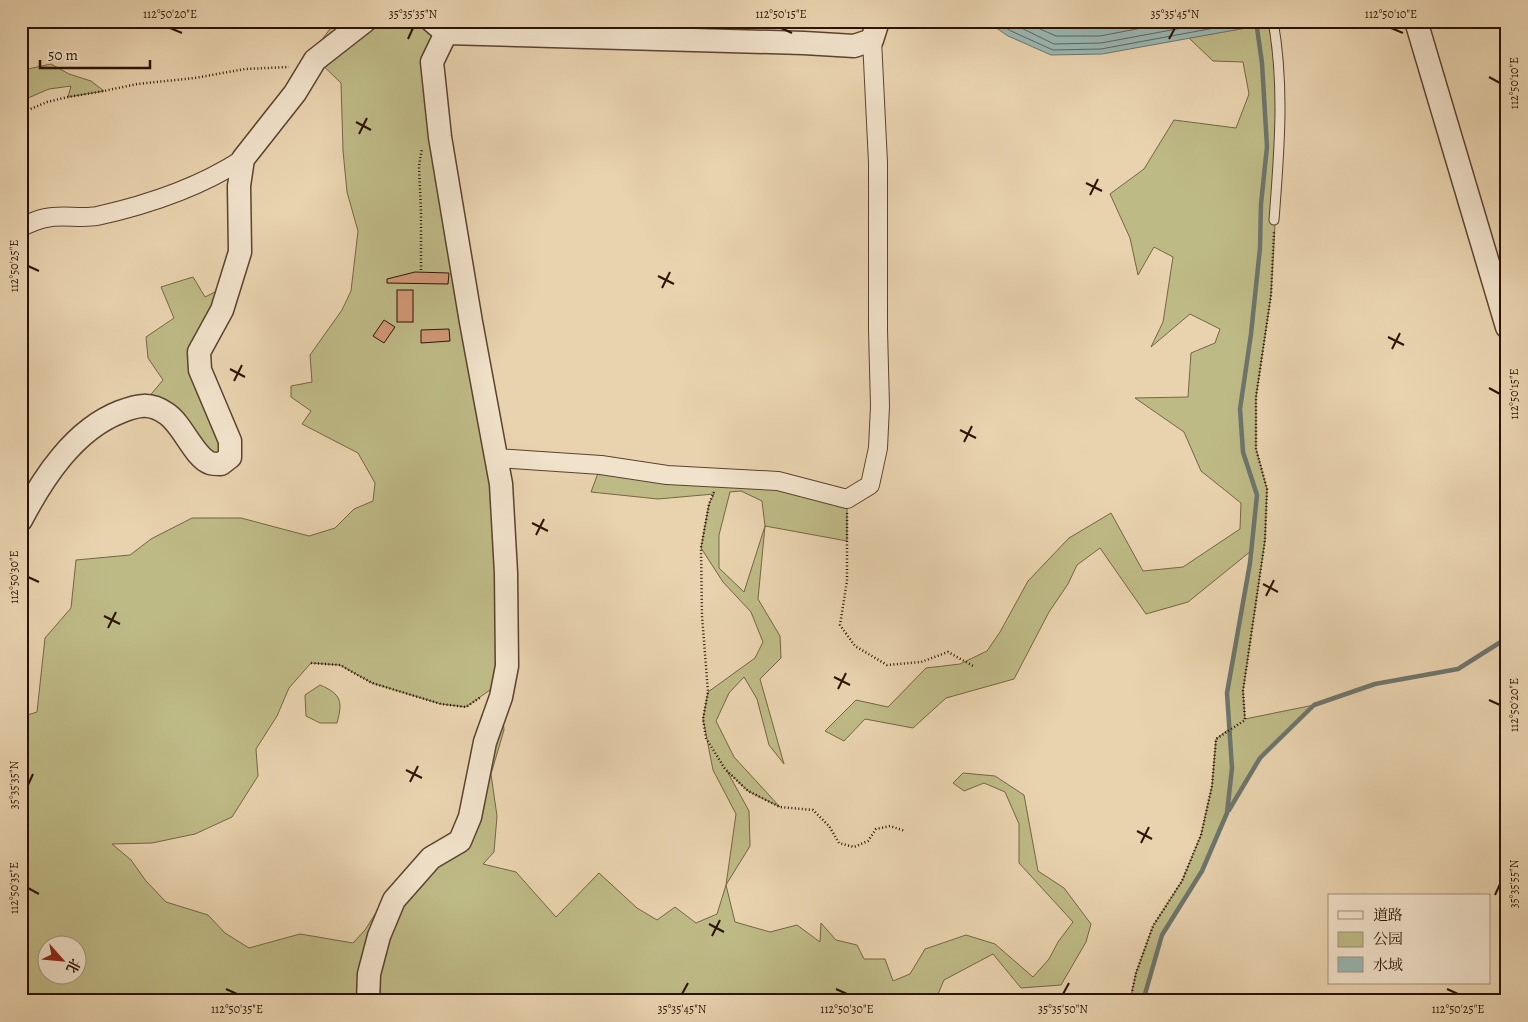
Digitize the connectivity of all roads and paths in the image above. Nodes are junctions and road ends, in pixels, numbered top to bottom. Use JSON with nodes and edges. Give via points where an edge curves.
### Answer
{"nodes":[{"id":1,"x":365,"y":21,"type":"edge"},
{"id":2,"x":1273,"y":21,"type":"edge"},
{"id":3,"x":1416,"y":21,"type":"edge"},
{"id":4,"x":439,"y":27,"type":"edge"},
{"id":5,"x":875,"y":31,"type":"edge"},
{"id":6,"x":310,"y":68,"type":"junction"},
{"id":7,"x":21,"y":114,"type":"edge"},
{"id":8,"x":423,"y":140,"type":"dead end"},
{"id":9,"x":243,"y":159,"type":"junction"},
{"id":10,"x":1274,"y":220,"type":"joint"},
{"id":11,"x":21,"y":227,"type":"edge"},
{"id":12,"x":421,"y":270,"type":"dead end"},
{"id":13,"x":1507,"y":327,"type":"edge"},
{"id":14,"x":496,"y":458,"type":"junction"},
{"id":15,"x":722,"y":478,"type":"junction"},
{"id":16,"x":846,"y":499,"type":"junction"},
{"id":17,"x":21,"y":520,"type":"edge"},
{"id":18,"x":311,"y":663,"type":"dead end"},
{"id":19,"x":974,"y":668,"type":"dead end"},
{"id":20,"x":482,"y":696,"type":"dead end"},
{"id":21,"x":905,"y":831,"type":"dead end"},
{"id":22,"x":368,"y":1001,"type":"edge"},
{"id":23,"x":1130,"y":1001,"type":"edge"}],
"edges":[{"from":1,"to":6,"type":"street","via":[[315,60]]},
{"from":2,"to":10,"type":"lane","via":[[1281,118]]},
{"from":3,"to":13,"type":"street"},
{"from":4,"to":5,"type":"street","via":[[854,46]]},
{"from":4,"to":14,"type":"street","via":[[432,62],[440,137]]},
{"from":5,"to":16,"type":"street","via":[[878,439],[870,485]]},
{"from":6,"to":7,"type":"path","via":[[244,69],[137,84],[47,102]]},
{"from":6,"to":9,"type":"street"},
{"from":8,"to":12,"type":"path","via":[[419,166]]},
{"from":9,"to":11,"type":"street","via":[[224,172],[146,202],[94,216],[47,217]]},
{"from":9,"to":17,"type":"street","via":[[239,186],[240,252],[222,310],[198,352],[200,370],[230,441],[230,457],[221,464],[210,463],[200,456],[168,415],[142,405],[127,409],[97,423],[72,445]]},
{"from":10,"to":23,"type":"path","via":[[1271,294],[1256,397],[1256,449],[1267,489],[1265,540],[1243,691],[1246,720],[1216,739],[1212,786],[1201,835],[1182,881],[1153,926]]},
{"from":14,"to":15,"type":"street"},
{"from":14,"to":22,"type":"street","via":[[504,526],[508,635],[507,666],[501,696],[485,742],[470,817],[460,841],[431,858],[394,900],[379,936],[369,974]]},
{"from":15,"to":16,"type":"street","via":[[778,481]]},
{"from":15,"to":21,"type":"path","via":[[709,504],[701,548],[708,692],[703,719],[706,738],[725,769],[748,791],[780,807],[813,810],[839,842],[854,847],[868,842],[876,829],[890,826]]},
{"from":16,"to":19,"type":"path","via":[[847,581],[840,625],[855,646],[887,665],[921,662],[948,652]]},
{"from":18,"to":20,"type":"path","via":[[340,665],[372,683],[441,704],[466,707]]}]}
